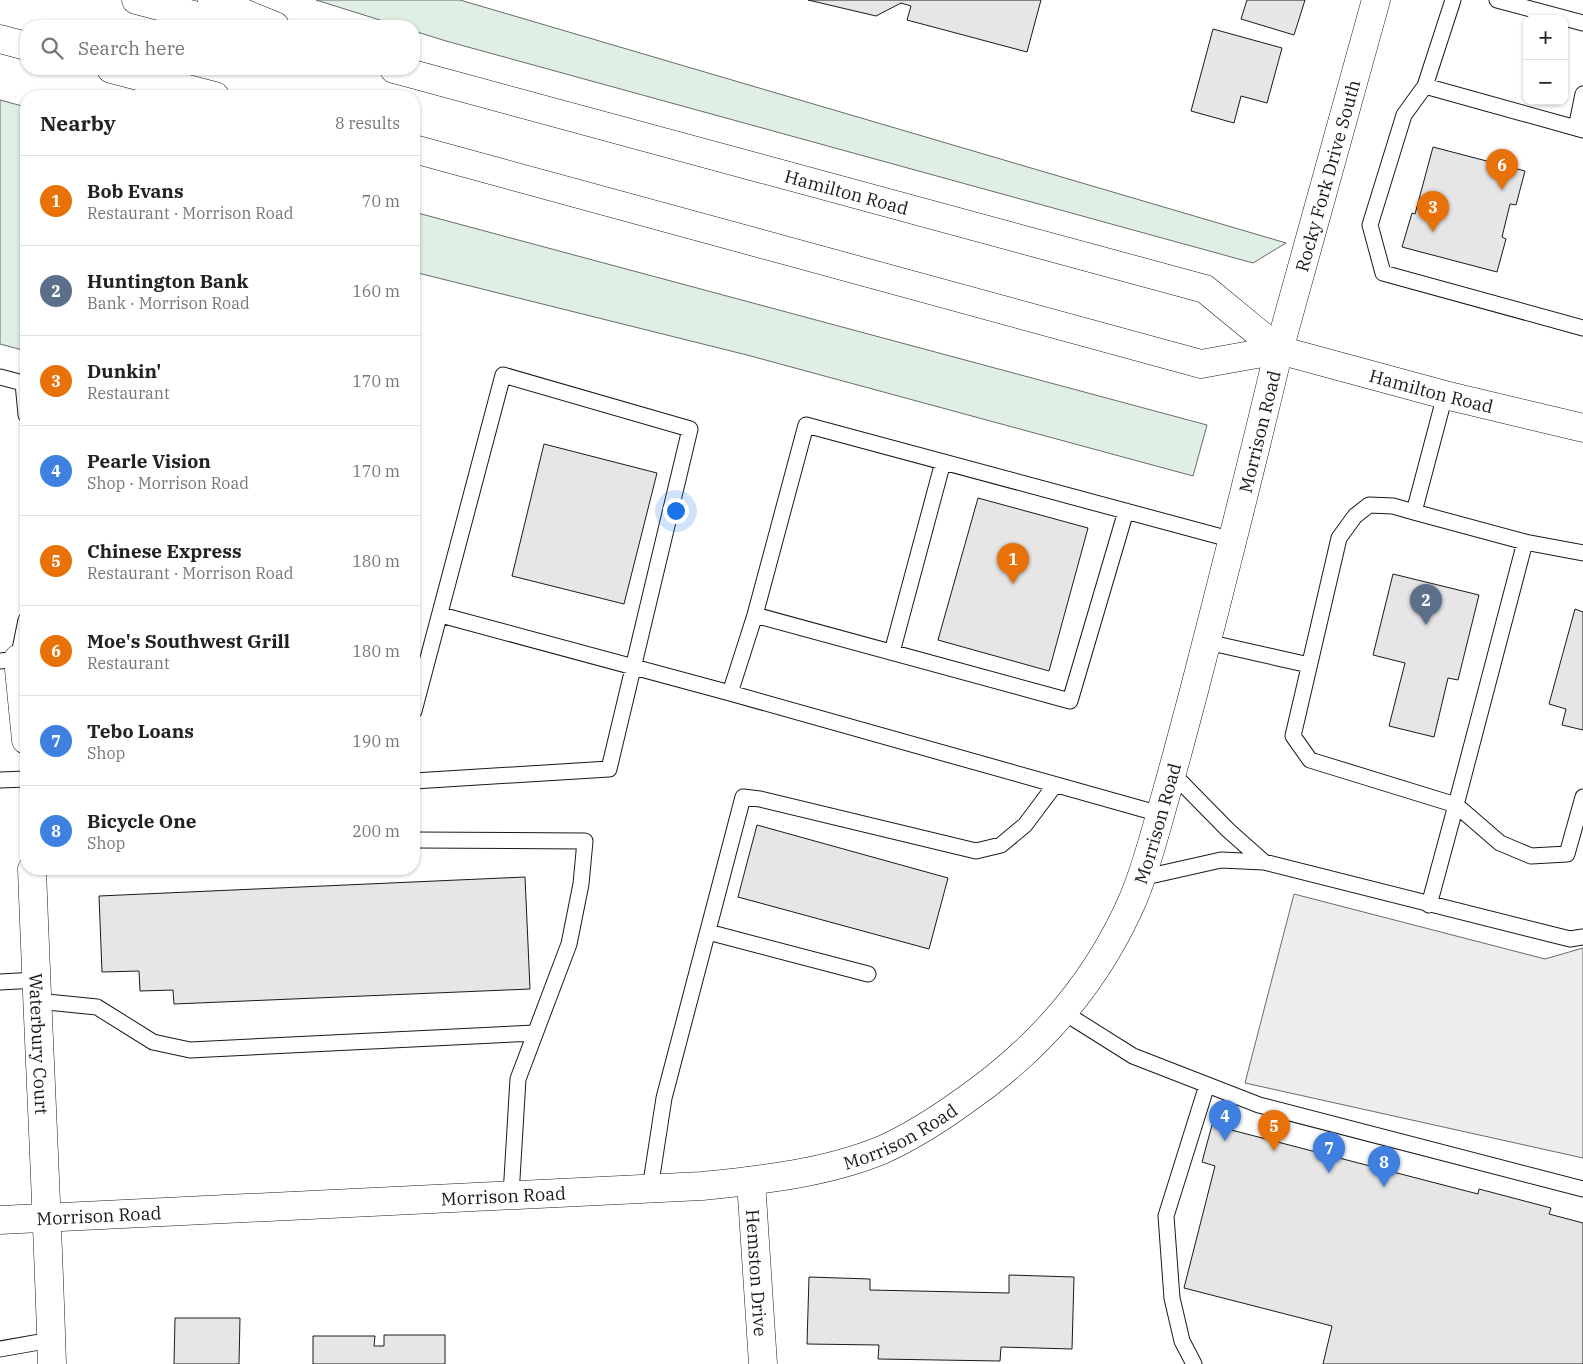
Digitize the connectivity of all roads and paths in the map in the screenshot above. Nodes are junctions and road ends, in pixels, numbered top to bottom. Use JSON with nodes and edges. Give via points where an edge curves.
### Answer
{"nodes":[{"id":1,"x":136,"y":0,"type":"edge"},
{"id":2,"x":212,"y":0,"type":"edge"},
{"id":3,"x":1376,"y":0,"type":"edge"},
{"id":4,"x":1453,"y":0,"type":"edge"},
{"id":5,"x":1497,"y":0,"type":"edge"},
{"id":6,"x":212,"y":20,"type":"edge"},
{"id":7,"x":260,"y":20,"type":"edge"},
{"id":8,"x":1583,"y":23,"type":"edge"},
{"id":9,"x":0,"y":39,"type":"edge"},
{"id":10,"x":20,"y":44,"type":"edge"},
{"id":11,"x":134,"y":75,"type":"edge"},
{"id":12,"x":416,"y":75,"type":"edge"},
{"id":13,"x":1425,"y":86,"type":"junction"},
{"id":14,"x":192,"y":90,"type":"edge"},
{"id":15,"x":1583,"y":94,"type":"edge"},
{"id":16,"x":1579,"y":129,"type":"edge"},
{"id":17,"x":420,"y":151,"type":"edge"},
{"id":18,"x":1583,"y":328,"type":"edge"},
{"id":19,"x":1280,"y":350,"type":"junction"},
{"id":20,"x":0,"y":377,"type":"edge"},
{"id":21,"x":20,"y":381,"type":"edge"},
{"id":22,"x":1445,"y":395,"type":"junction"},
{"id":23,"x":1583,"y":428,"type":"edge"},
{"id":24,"x":943,"y":462,"type":"junction"},
{"id":25,"x":1126,"y":511,"type":"junction"},
{"id":26,"x":1414,"y":512,"type":"junction"},
{"id":27,"x":1233,"y":540,"type":"junction"},
{"id":28,"x":1525,"y":542,"type":"junction"},
{"id":29,"x":1583,"y":553,"type":"edge"},
{"id":30,"x":755,"y":614,"type":"junction"},
{"id":31,"x":441,"y":615,"type":"junction"},
{"id":32,"x":20,"y":634,"type":"edge"},
{"id":33,"x":1207,"y":642,"type":"junction"},
{"id":34,"x":892,"y":652,"type":"junction"},
{"id":35,"x":9,"y":660,"type":"edge"},
{"id":36,"x":1309,"y":665,"type":"junction"},
{"id":37,"x":633,"y":668,"type":"junction"},
{"id":38,"x":420,"y":690,"type":"edge"},
{"id":39,"x":730,"y":693,"type":"junction"},
{"id":40,"x":20,"y":712,"type":"edge"},
{"id":41,"x":1172,"y":773,"type":"junction"},
{"id":42,"x":20,"y":779,"type":"edge"},
{"id":43,"x":0,"y":780,"type":"edge"},
{"id":44,"x":420,"y":781,"type":"edge"},
{"id":45,"x":1056,"y":785,"type":"junction"},
{"id":46,"x":1583,"y":797,"type":"edge"},
{"id":47,"x":1456,"y":804,"type":"junction"},
{"id":48,"x":1160,"y":814,"type":"junction"},
{"id":49,"x":420,"y":840,"type":"edge"},
{"id":50,"x":1264,"y":862,"type":"junction"},
{"id":51,"x":32,"y":875,"type":"edge"},
{"id":52,"x":1141,"y":878,"type":"junction"},
{"id":53,"x":1430,"y":905,"type":"junction"},
{"id":54,"x":708,"y":932,"type":"junction"},
{"id":55,"x":1583,"y":937,"type":"edge"},
{"id":56,"x":868,"y":974,"type":"dead end"},
{"id":57,"x":0,"y":982,"type":"edge"},
{"id":58,"x":37,"y":991,"type":"junction"},
{"id":59,"x":1063,"y":1012,"type":"junction"},
{"id":60,"x":535,"y":1034,"type":"junction"},
{"id":61,"x":1207,"y":1085,"type":"junction"},
{"id":62,"x":751,"y":1181,"type":"junction"},
{"id":63,"x":650,"y":1189,"type":"junction"},
{"id":64,"x":1583,"y":1189,"type":"edge"},
{"id":65,"x":512,"y":1196,"type":"junction"},
{"id":66,"x":48,"y":1218,"type":"junction"},
{"id":67,"x":0,"y":1220,"type":"edge"},
{"id":68,"x":0,"y":1349,"type":"edge"},
{"id":69,"x":51,"y":1352,"type":"edge"},
{"id":70,"x":763,"y":1364,"type":"edge"},
{"id":71,"x":1194,"y":1364,"type":"edge"}],
"edges":[{"from":1,"to":6,"type":"main road"},
{"from":2,"to":7,"type":"main road"},
{"from":3,"to":19,"type":"main road","name":"Rocky Fork Drive South"},
{"from":4,"to":13,"type":"lane"},
{"from":5,"to":8,"type":"lane"},
{"from":9,"to":10,"type":"main road"},
{"from":11,"to":14,"type":"main road"},
{"from":12,"to":19,"type":"main road","name":"Hamilton Road","via":[[1205,290]]},
{"from":13,"to":16,"type":"lane"},
{"from":13,"to":18,"type":"lane","via":[[1404,115],[1370,225],[1383,273]]},
{"from":15,"to":16,"type":"lane"},
{"from":17,"to":19,"type":"main road","name":"Hamilton Road","via":[[1201,364]]},
{"from":19,"to":22,"type":"main road","name":"Hamilton Road"},
{"from":19,"to":27,"type":"main road","name":"Morrison Road"},
{"from":20,"to":21,"type":"lane"},
{"from":22,"to":23,"type":"main road","name":"Hamilton Road"},
{"from":22,"to":26,"type":"lane"},
{"from":24,"to":25,"type":"lane"},
{"from":24,"to":30,"type":"lane","via":[[806,425]]},
{"from":24,"to":34,"type":"lane"},
{"from":25,"to":27,"type":"lane"},
{"from":25,"to":34,"type":"lane","via":[[1070,700]]},
{"from":26,"to":28,"type":"lane"},
{"from":26,"to":36,"type":"lane","via":[[1392,506],[1369,505],[1355,516],[1339,538]]},
{"from":27,"to":33,"type":"main road","name":"Morrison Road"},
{"from":28,"to":29,"type":"lane"},
{"from":28,"to":47,"type":"lane"},
{"from":30,"to":34,"type":"lane"},
{"from":30,"to":39,"type":"lane"},
{"from":31,"to":37,"type":"lane"},
{"from":31,"to":37,"type":"lane","via":[[503,375],[690,429]]},
{"from":31,"to":38,"type":"lane"},
{"from":32,"to":35,"type":"lane"},
{"from":33,"to":36,"type":"lane"},
{"from":33,"to":41,"type":"main road","name":"Morrison Road"},
{"from":35,"to":40,"type":"main road"},
{"from":36,"to":47,"type":"lane","via":[[1293,736],[1310,760]]},
{"from":37,"to":39,"type":"lane"},
{"from":37,"to":44,"type":"lane","via":[[609,769]]},
{"from":39,"to":45,"type":"lane"},
{"from":41,"to":48,"type":"main road","name":"Morrison Road"},
{"from":41,"to":50,"type":"lane"},
{"from":42,"to":43,"type":"lane"},
{"from":45,"to":48,"type":"lane"},
{"from":45,"to":54,"type":"lane","via":[[1025,825],[1001,845],[976,851],[760,798],[743,797]]},
{"from":46,"to":47,"type":"lane","via":[[1567,854],[1532,856],[1500,843]]},
{"from":47,"to":53,"type":"lane"},
{"from":48,"to":52,"type":"main road","name":"Morrison Road"},
{"from":49,"to":60,"type":"lane","via":[[585,841],[581,884],[569,944]]},
{"from":50,"to":52,"type":"lane","via":[[1221,860]]},
{"from":50,"to":53,"type":"lane"},
{"from":51,"to":58,"type":"main road","name":"Waterbury Court"},
{"from":52,"to":59,"type":"main road","name":"Morrison Road","via":[[1111,945]]},
{"from":53,"to":55,"type":"lane","via":[[1570,939]]},
{"from":54,"to":56,"type":"lane"},
{"from":54,"to":63,"type":"lane","via":[[664,1098]]},
{"from":57,"to":58,"type":"lane"},
{"from":58,"to":60,"type":"lane","via":[[97,1007],[153,1042],[190,1050]]},
{"from":58,"to":66,"type":"main road","name":"Waterbury Court"},
{"from":59,"to":61,"type":"lane","via":[[1133,1056]]},
{"from":59,"to":62,"type":"main road","name":"Morrison Road","via":[[990,1084],[938,1120],[882,1150],[819,1170]]},
{"from":60,"to":65,"type":"lane","via":[[518,1079]]},
{"from":61,"to":64,"type":"lane","via":[[1259,1105]]},
{"from":61,"to":71,"type":"lane","via":[[1166,1216],[1172,1298],[1182,1341]]},
{"from":62,"to":63,"type":"main road","name":"Morrison Road"},
{"from":62,"to":70,"type":"main road","name":"Hemston Drive"},
{"from":63,"to":65,"type":"main road","name":"Morrison Road"},
{"from":65,"to":66,"type":"main road","name":"Morrison Road"},
{"from":66,"to":67,"type":"main road","name":"Morrison Road"},
{"from":66,"to":69,"type":"main road","name":"Waterbury Court"},
{"from":68,"to":69,"type":"lane"}]}
